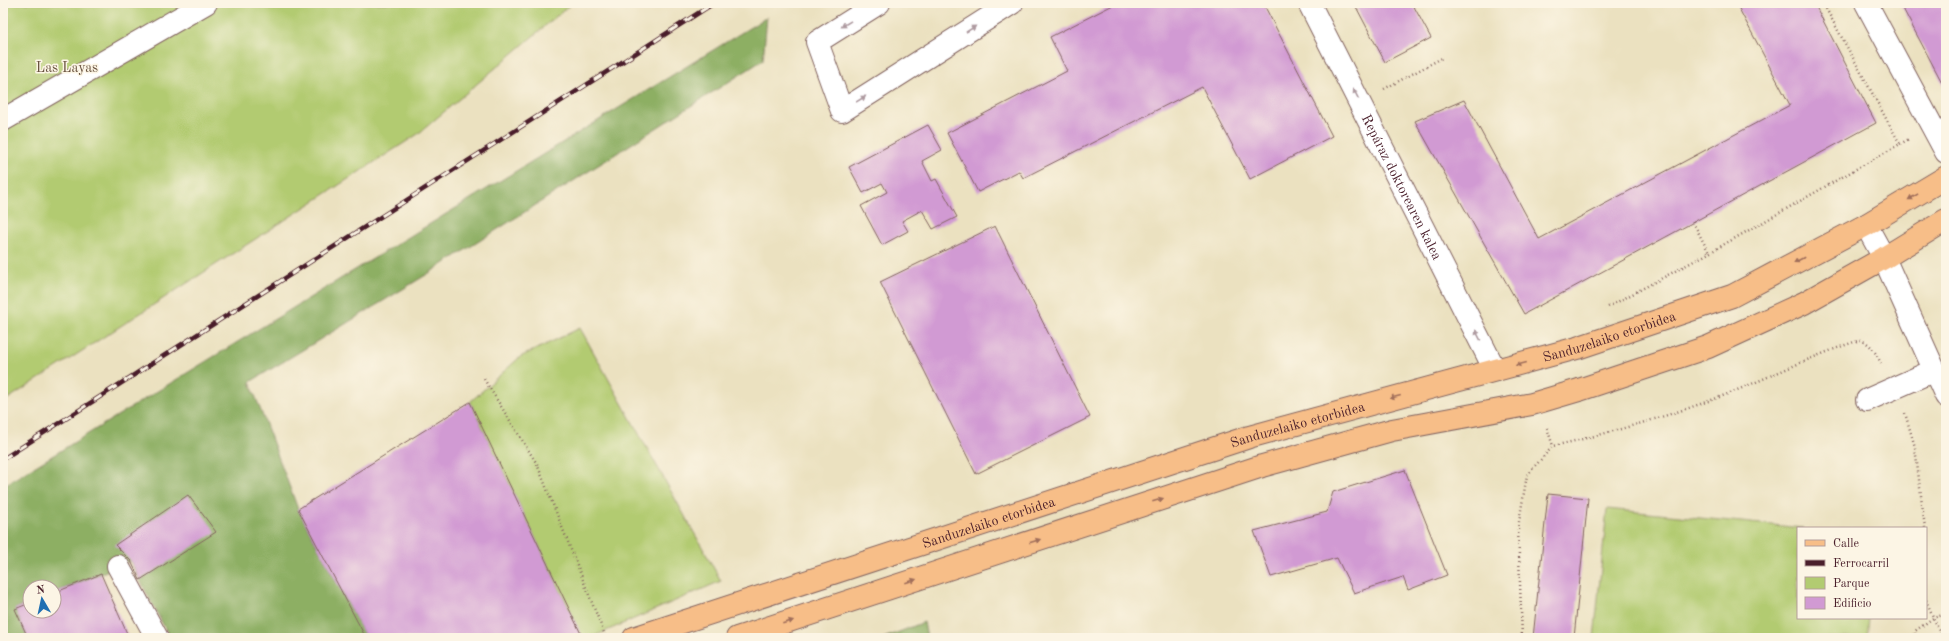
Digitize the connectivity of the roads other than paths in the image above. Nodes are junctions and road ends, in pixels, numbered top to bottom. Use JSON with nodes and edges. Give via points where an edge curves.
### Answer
{"nodes":[{"id":1,"x":206,"y":3,"type":"edge"},
{"id":2,"x":879,"y":3,"type":"edge"},
{"id":3,"x":1012,"y":3,"type":"edge"},
{"id":4,"x":1309,"y":3,"type":"edge"},
{"id":5,"x":1866,"y":3,"type":"edge"},
{"id":6,"x":3,"y":120,"type":"edge"},
{"id":7,"x":1946,"y":152,"type":"edge"},
{"id":8,"x":1946,"y":177,"type":"edge"},
{"id":9,"x":1946,"y":220,"type":"edge"},
{"id":10,"x":1866,"y":225,"type":"junction"},
{"id":11,"x":1884,"y":258,"type":"junction"},
{"id":12,"x":1495,"y":370,"type":"junction"},
{"id":13,"x":1935,"y":370,"type":"junction"},
{"id":14,"x":1946,"y":396,"type":"edge"},
{"id":15,"x":1867,"y":400,"type":"dead end"},
{"id":16,"x":118,"y":566,"type":"dead end"},
{"id":17,"x":157,"y":638,"type":"edge"},
{"id":18,"x":634,"y":638,"type":"edge"},
{"id":19,"x":737,"y":638,"type":"edge"}],
"edges":[{"from":1,"to":6,"type":"street"},
{"from":2,"to":3,"type":"street","one_way":true,"via":[[818,42],[842,111]]},
{"from":12,"to":4,"type":"street","name":"Repáraz doktorearen kalea","one_way":true},
{"from":5,"to":7,"type":"street"},
{"from":8,"to":10,"type":"main road","name":"Sanduzelaiko etorbidea","one_way":true},
{"from":9,"to":11,"type":"main road"},
{"from":10,"to":11,"type":"street"},
{"from":10,"to":12,"type":"main road","name":"Sanduzelaiko etorbidea","one_way":true,"via":[[1732,296],[1577,348]]},
{"from":11,"to":13,"type":"street"},
{"from":19,"to":11,"type":"main road","one_way":true,"via":[[1262,466],[1392,430],[1532,404],[1579,390],[1708,347],[1804,303]]},
{"from":12,"to":18,"type":"main road","name":"Sanduzelaiko etorbidea","one_way":true,"via":[[1249,437]]},
{"from":13,"to":14,"type":"street"},
{"from":13,"to":15,"type":"street"},
{"from":16,"to":17,"type":"street"}]}
